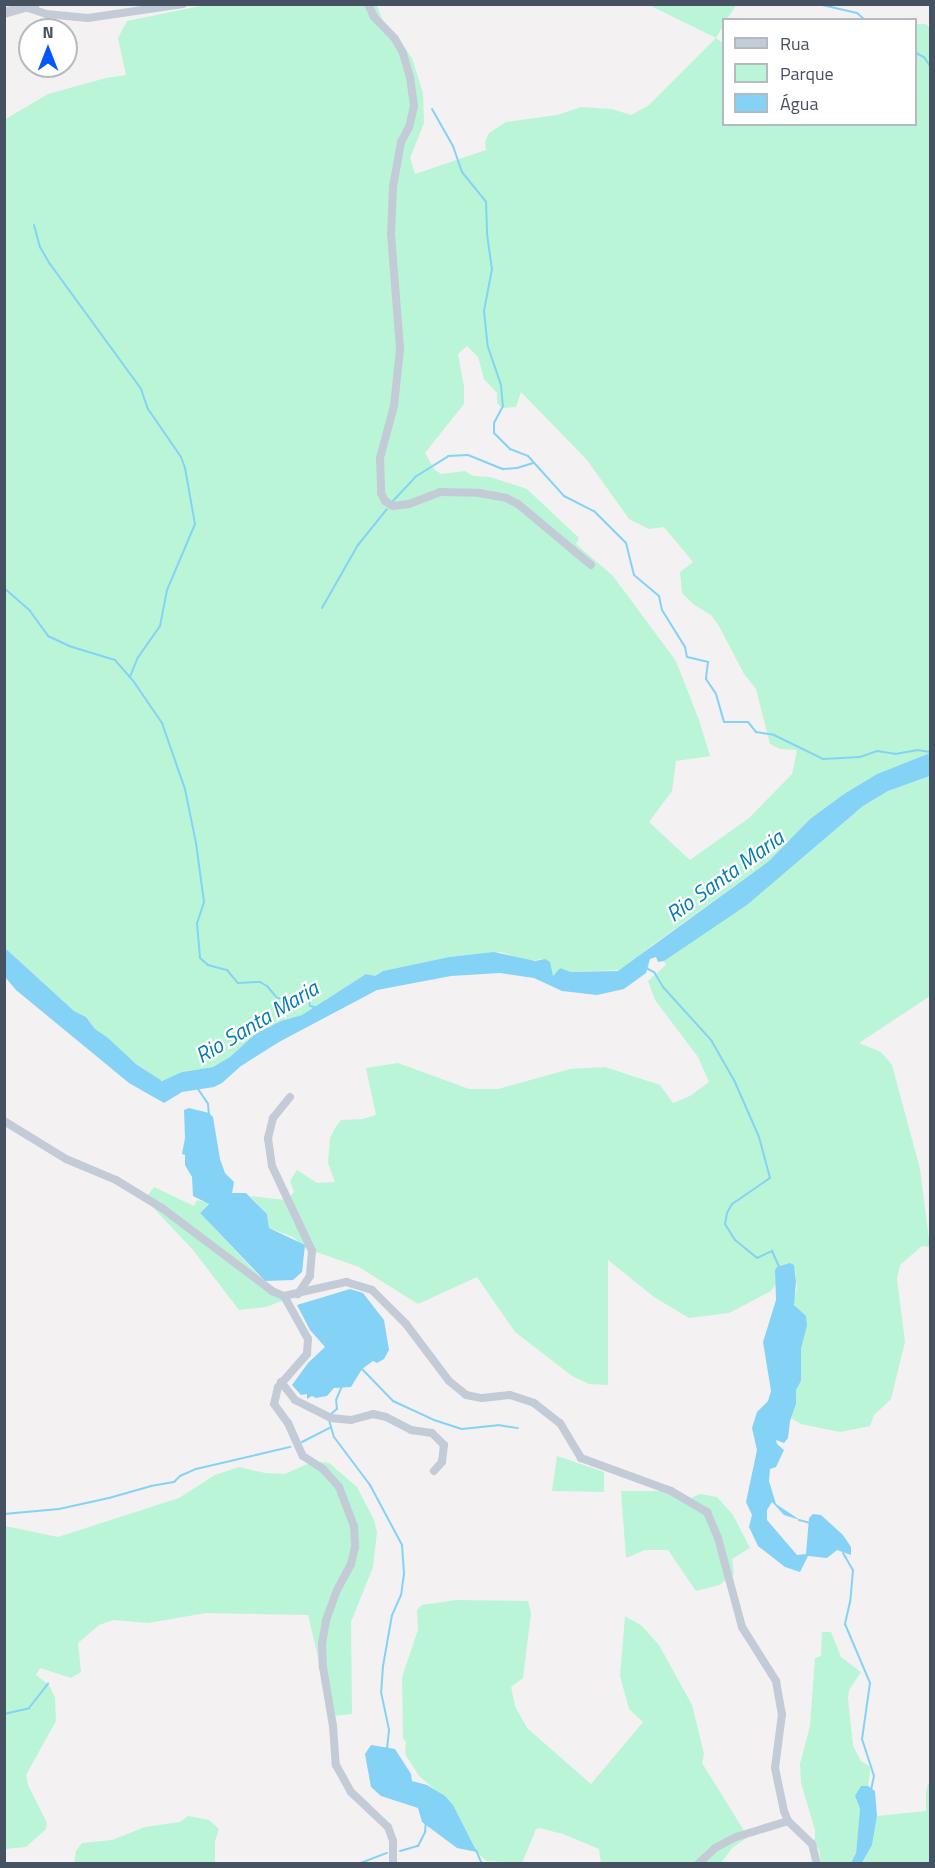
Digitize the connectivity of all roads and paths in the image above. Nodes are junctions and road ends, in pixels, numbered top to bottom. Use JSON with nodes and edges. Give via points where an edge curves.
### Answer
{"nodes":[{"id":1,"x":35,"y":4,"type":"edge"},
{"id":2,"x":183,"y":4,"type":"edge"},
{"id":3,"x":368,"y":4,"type":"edge"},
{"id":4,"x":22,"y":6,"type":"junction"},
{"id":5,"x":4,"y":13,"type":"edge"},
{"id":6,"x":591,"y":565,"type":"dead end"},
{"id":7,"x":290,"y":1097,"type":"dead end"},
{"id":8,"x":4,"y":1120,"type":"edge"},
{"id":9,"x":298,"y":1294,"type":"junction"},
{"id":10,"x":284,"y":1296,"type":"junction"},
{"id":11,"x":281,"y":1382,"type":"junction"},
{"id":12,"x":434,"y":1471,"type":"dead end"},
{"id":13,"x":788,"y":1821,"type":"junction"},
{"id":14,"x":393,"y":1863,"type":"edge"},
{"id":15,"x":698,"y":1863,"type":"edge"},
{"id":16,"x":817,"y":1863,"type":"edge"}],
"edges":[{"from":1,"to":4,"type":"street"},
{"from":2,"to":4,"type":"street","via":[[88,18],[46,14]]},
{"from":3,"to":6,"type":"street","via":[[403,53],[414,106],[398,153],[393,187],[391,234],[400,349],[394,406],[380,458],[384,501],[393,506],[409,504],[440,492],[506,498]]},
{"from":4,"to":5,"type":"street"},
{"from":7,"to":9,"type":"street","via":[[273,1118],[268,1138],[272,1166],[312,1251],[310,1276]]},
{"from":8,"to":10,"type":"street","via":[[66,1159],[141,1194]]},
{"from":9,"to":10,"type":"street"},
{"from":9,"to":13,"type":"street","via":[[346,1282],[372,1290],[406,1324],[449,1381],[466,1395],[510,1395],[534,1403],[560,1423],[581,1458],[670,1491],[707,1512],[742,1627],[776,1682],[782,1714],[775,1768]]},
{"from":10,"to":11,"type":"street","via":[[310,1345],[308,1354]]},
{"from":11,"to":12,"type":"street","via":[[295,1400],[331,1418],[351,1420],[373,1414],[411,1430],[432,1433],[444,1445],[442,1462]]},
{"from":11,"to":14,"type":"street","via":[[275,1396],[276,1410],[288,1423],[303,1456],[339,1486],[354,1526],[351,1564],[326,1621],[323,1667],[336,1765],[351,1792],[388,1827],[393,1841]]},
{"from":13,"to":15,"type":"street","via":[[736,1837]]},
{"from":13,"to":16,"type":"street","via":[[809,1839]]}]}
